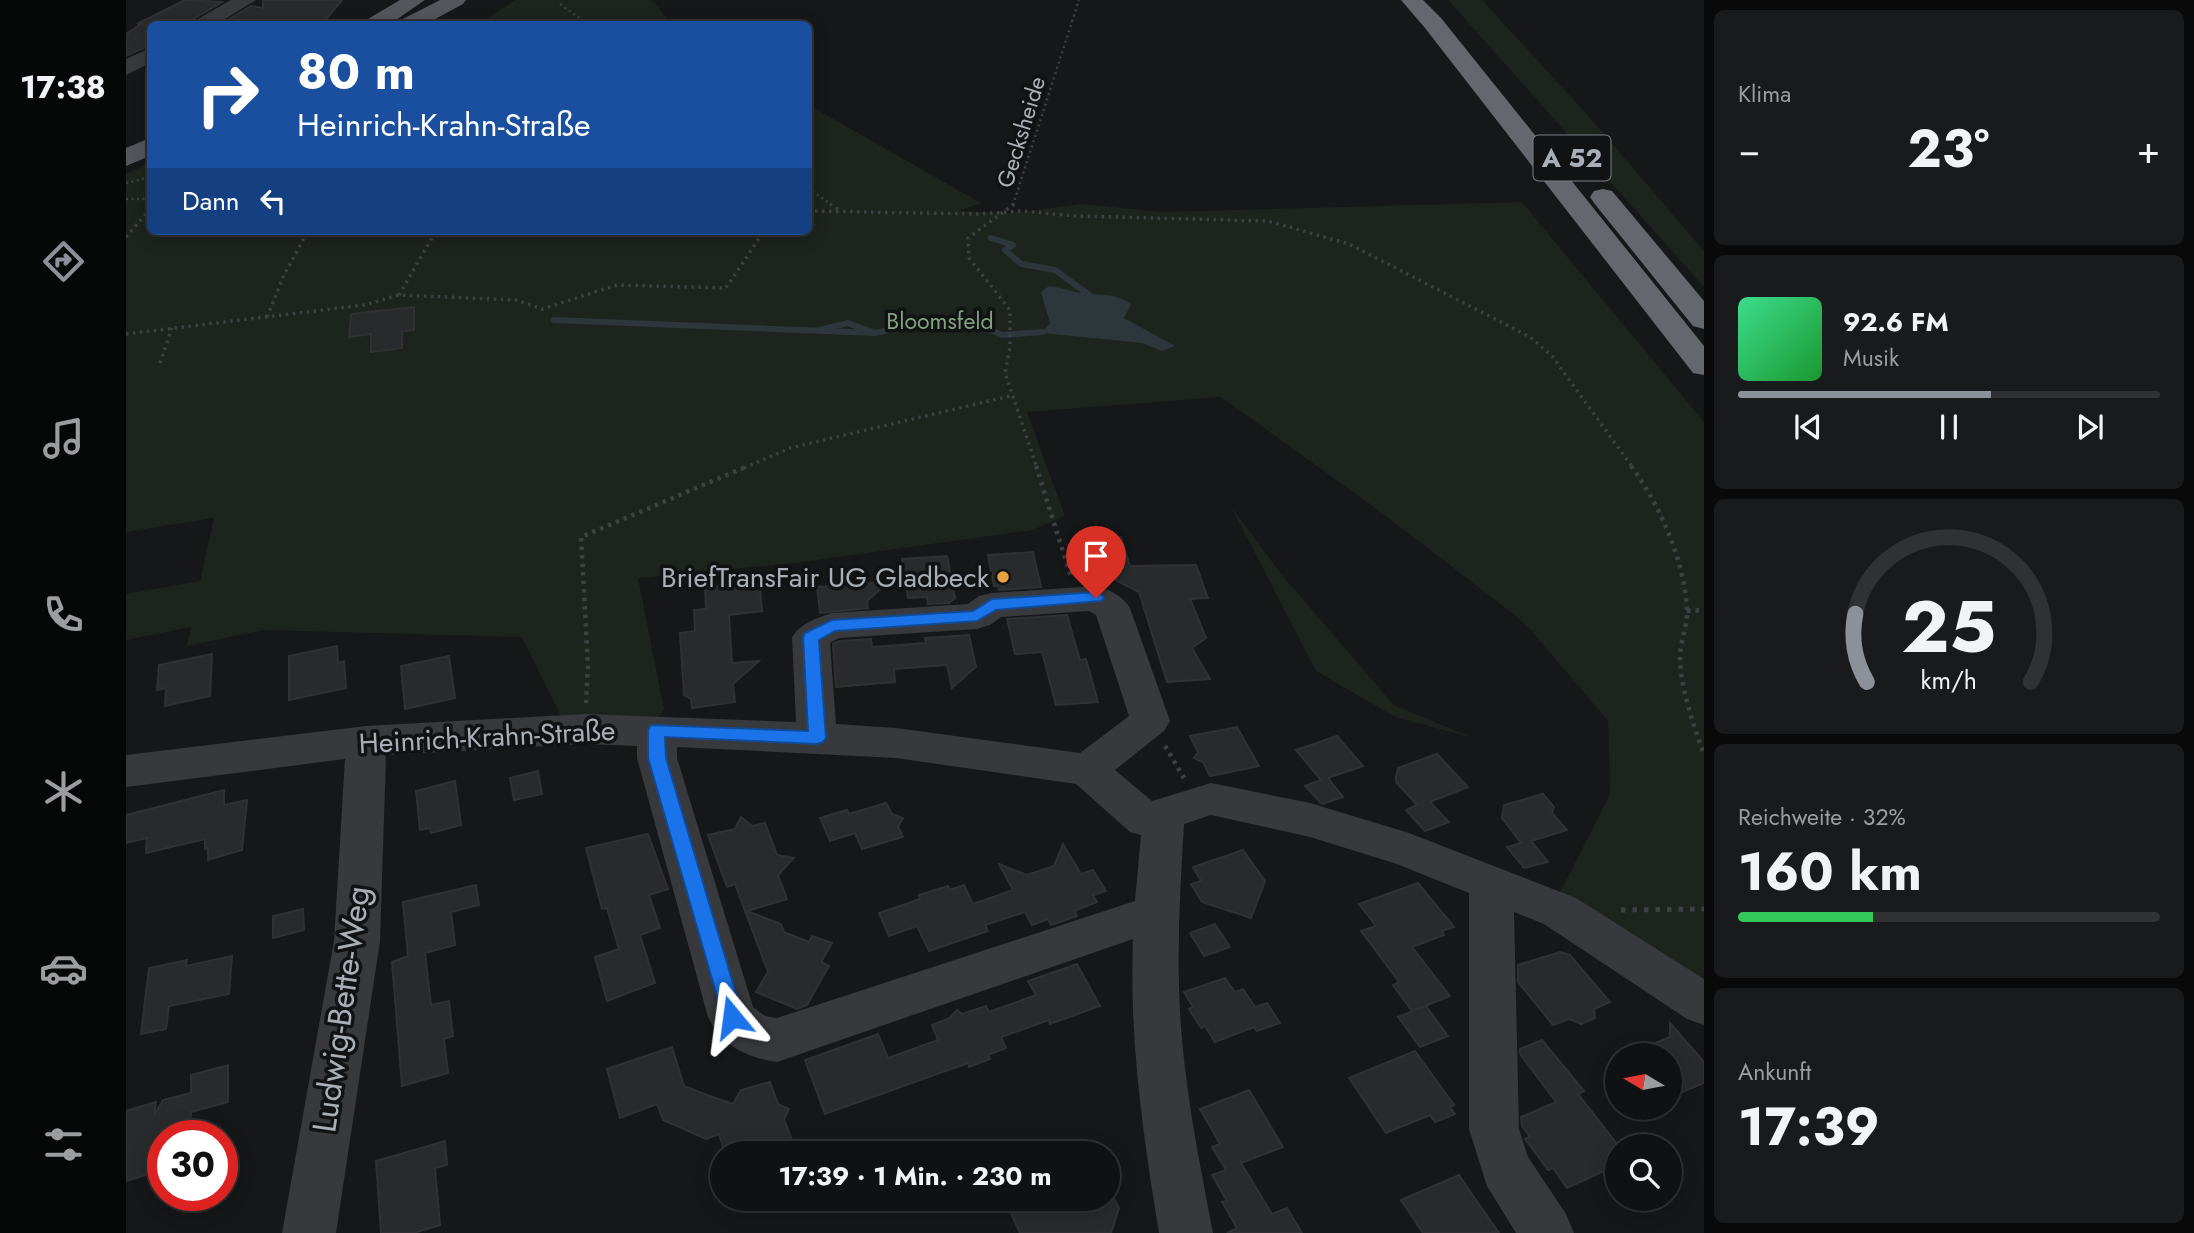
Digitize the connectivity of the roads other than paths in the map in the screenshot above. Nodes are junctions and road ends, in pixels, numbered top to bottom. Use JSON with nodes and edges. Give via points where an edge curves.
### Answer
{"nodes":[{"id":1,"x":246,"y":0,"type":"edge"},
{"id":2,"x":415,"y":0,"type":"edge"},
{"id":3,"x":1411,"y":0,"type":"edge"},
{"id":4,"x":1436,"y":0,"type":"edge"},
{"id":5,"x":453,"y":2,"type":"edge"},
{"id":6,"x":208,"y":21,"type":"edge"},
{"id":7,"x":381,"y":21,"type":"edge"},
{"id":8,"x":417,"y":21,"type":"edge"},
{"id":9,"x":147,"y":56,"type":"edge"},
{"id":10,"x":126,"y":68,"type":"edge"},
{"id":11,"x":1544,"y":125,"type":"dead end"},
{"id":12,"x":147,"y":128,"type":"edge"},
{"id":13,"x":126,"y":138,"type":"edge"},
{"id":14,"x":147,"y":148,"type":"edge"},
{"id":15,"x":126,"y":158,"type":"edge"},
{"id":16,"x":1587,"y":177,"type":"dead end"},
{"id":17,"x":1704,"y":320,"type":"edge"},
{"id":18,"x":1704,"y":366,"type":"edge"},
{"id":19,"x":657,"y":730,"type":"junction"},
{"id":20,"x":817,"y":738,"type":"junction"},
{"id":21,"x":366,"y":741,"type":"junction"},
{"id":22,"x":1087,"y":770,"type":"junction"},
{"id":23,"x":126,"y":771,"type":"edge"},
{"id":24,"x":1181,"y":808,"type":"junction"},
{"id":25,"x":1491,"y":884,"type":"junction"},
{"id":26,"x":1156,"y":913,"type":"junction"},
{"id":27,"x":1704,"y":1004,"type":"edge"},
{"id":28,"x":309,"y":1233,"type":"edge"},
{"id":29,"x":1186,"y":1233,"type":"edge"},
{"id":30,"x":1547,"y":1233,"type":"edge"}],
"edges":[{"from":1,"to":6,"type":"street"},
{"from":2,"to":7,"type":"main road"},
{"from":3,"to":18,"type":"highway","number":"A 52"},
{"from":4,"to":11,"type":"highway","number":"A 52"},
{"from":5,"to":8,"type":"main road"},
{"from":9,"to":10,"type":"street"},
{"from":12,"to":13,"type":"main road"},
{"from":14,"to":15,"type":"main road"},
{"from":16,"to":17,"type":"highway","number":"A 52"},
{"from":19,"to":20,"type":"street","name":"Heinrich-Krahn-Straße"},
{"from":19,"to":21,"type":"street","name":"Heinrich-Krahn-Straße","via":[[585,729]]},
{"from":19,"to":26,"type":"street","via":[[657,758],[732,1017],[738,1026],[761,1038],[777,1040]]},
{"from":20,"to":22,"type":"street","name":"Heinrich-Krahn-Straße","via":[[896,743]]},
{"from":20,"to":22,"type":"street","via":[[811,637],[832,626],[977,616],[992,605],[1096,598],[1112,608],[1150,721]]},
{"from":21,"to":23,"type":"street","name":"Heinrich-Krahn-Straße"},
{"from":21,"to":28,"type":"street","name":"Ludwig-Bette-Weg","via":[[357,941]]},
{"from":22,"to":24,"type":"street","via":[[1145,820]]},
{"from":24,"to":25,"type":"street","via":[[1211,799],[1310,820],[1409,849]]},
{"from":24,"to":26,"type":"street"},
{"from":25,"to":27,"type":"street","via":[[1560,911]]},
{"from":25,"to":30,"type":"street","via":[[1494,1129],[1505,1168]]},
{"from":26,"to":29,"type":"street","via":[[1157,1029],[1164,1107]]}]}
